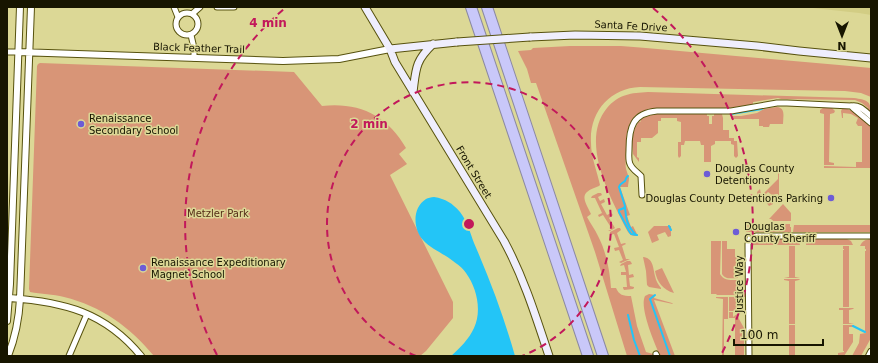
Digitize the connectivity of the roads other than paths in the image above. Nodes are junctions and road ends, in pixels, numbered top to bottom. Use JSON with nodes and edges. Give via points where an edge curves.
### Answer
{"nodes":[{"id":1,"x":20,"y":7,"type":"edge"},
{"id":2,"x":30,"y":7,"type":"edge"},
{"id":3,"x":174,"y":7,"type":"edge"},
{"id":4,"x":200,"y":7,"type":"edge"},
{"id":5,"x":217,"y":7,"type":"edge"},
{"id":6,"x":234,"y":7,"type":"edge"},
{"id":7,"x":365,"y":7,"type":"edge"},
{"id":8,"x":471,"y":7,"type":"edge"},
{"id":9,"x":487,"y":7,"type":"edge"},
{"id":10,"x":192,"y":14,"type":"junction"},
{"id":11,"x":178,"y":17,"type":"junction"},
{"id":12,"x":191,"y":35,"type":"junction"},
{"id":13,"x":433,"y":44,"type":"junction"},
{"id":14,"x":390,"y":49,"type":"junction"},
{"id":15,"x":7,"y":52,"type":"edge"},
{"id":16,"x":18,"y":52,"type":"junction"},
{"id":17,"x":29,"y":53,"type":"junction"},
{"id":18,"x":194,"y":58,"type":"junction"},
{"id":19,"x":871,"y":58,"type":"edge"},
{"id":20,"x":413,"y":92,"type":"junction"},
{"id":21,"x":851,"y":106,"type":"junction"},
{"id":22,"x":871,"y":116,"type":"edge"},
{"id":23,"x":871,"y":123,"type":"edge"},
{"id":24,"x":642,"y":195,"type":"dead end"},
{"id":25,"x":871,"y":236,"type":"edge"},
{"id":26,"x":10,"y":298,"type":"junction"},
{"id":27,"x":20,"y":299,"type":"junction"},
{"id":28,"x":87,"y":314,"type":"junction"},
{"id":29,"x":7,"y":321,"type":"edge"},
{"id":30,"x":871,"y":352,"type":"edge"},
{"id":31,"x":8,"y":356,"type":"edge"},
{"id":32,"x":69,"y":356,"type":"edge"},
{"id":33,"x":141,"y":356,"type":"edge"},
{"id":34,"x":548,"y":356,"type":"edge"},
{"id":35,"x":588,"y":356,"type":"edge"},
{"id":36,"x":603,"y":356,"type":"edge"},
{"id":37,"x":749,"y":356,"type":"edge"},
{"id":38,"x":869,"y":356,"type":"edge"}],
"edges":[{"from":1,"to":16,"type":"street"},
{"from":2,"to":17,"type":"street"},
{"from":3,"to":11,"type":"street"},
{"from":4,"to":10,"type":"street"},
{"from":5,"to":6,"type":"street"},
{"from":7,"to":14,"type":"main road","name":"Front Street"},
{"from":8,"to":35,"type":"highway"},
{"from":9,"to":36,"type":"highway"},
{"from":10,"to":11,"type":"street","via":[[185,13]]},
{"from":10,"to":12,"type":"street","via":[[199,23]]},
{"from":11,"to":12,"type":"street","via":[[176,25],[179,32]]},
{"from":12,"to":18,"type":"street"},
{"from":13,"to":14,"type":"main road","name":"Santa Fe Drive"},
{"from":13,"to":19,"type":"main road","name":"Santa Fe Drive","bridge":true,"via":[[575,35],[640,36]]},
{"from":13,"to":20,"type":"main road","via":[[418,61]]},
{"from":14,"to":18,"type":"street","name":"Black Feather Trail","via":[[328,60]]},
{"from":14,"to":20,"type":"main road","name":"Front Street"},
{"from":15,"to":16,"type":"street","name":"Black Feather Trail"},
{"from":16,"to":17,"type":"street","name":"Black Feather Trail"},
{"from":16,"to":26,"type":"street"},
{"from":17,"to":18,"type":"street","name":"Black Feather Trail"},
{"from":17,"to":27,"type":"street"},
{"from":20,"to":34,"type":"main road","name":"Front Street","via":[[511,254],[528,293]]},
{"from":21,"to":22,"type":"street","via":[[858,106]]},
{"from":21,"to":23,"type":"street"},
{"from":21,"to":24,"type":"street","via":[[777,104],[731,111],[657,111],[644,114],[633,124],[629,136],[629,161],[642,178]]},
{"from":25,"to":37,"type":"street","name":"Justice Way","via":[[750,238]]},
{"from":26,"to":27,"type":"street"},
{"from":26,"to":29,"type":"street"},
{"from":27,"to":28,"type":"street","via":[[56,304]]},
{"from":27,"to":31,"type":"street","via":[[18,321]]},
{"from":28,"to":32,"type":"street"},
{"from":28,"to":33,"type":"street","via":[[112,328]]},
{"from":30,"to":38,"type":"street"}]}
